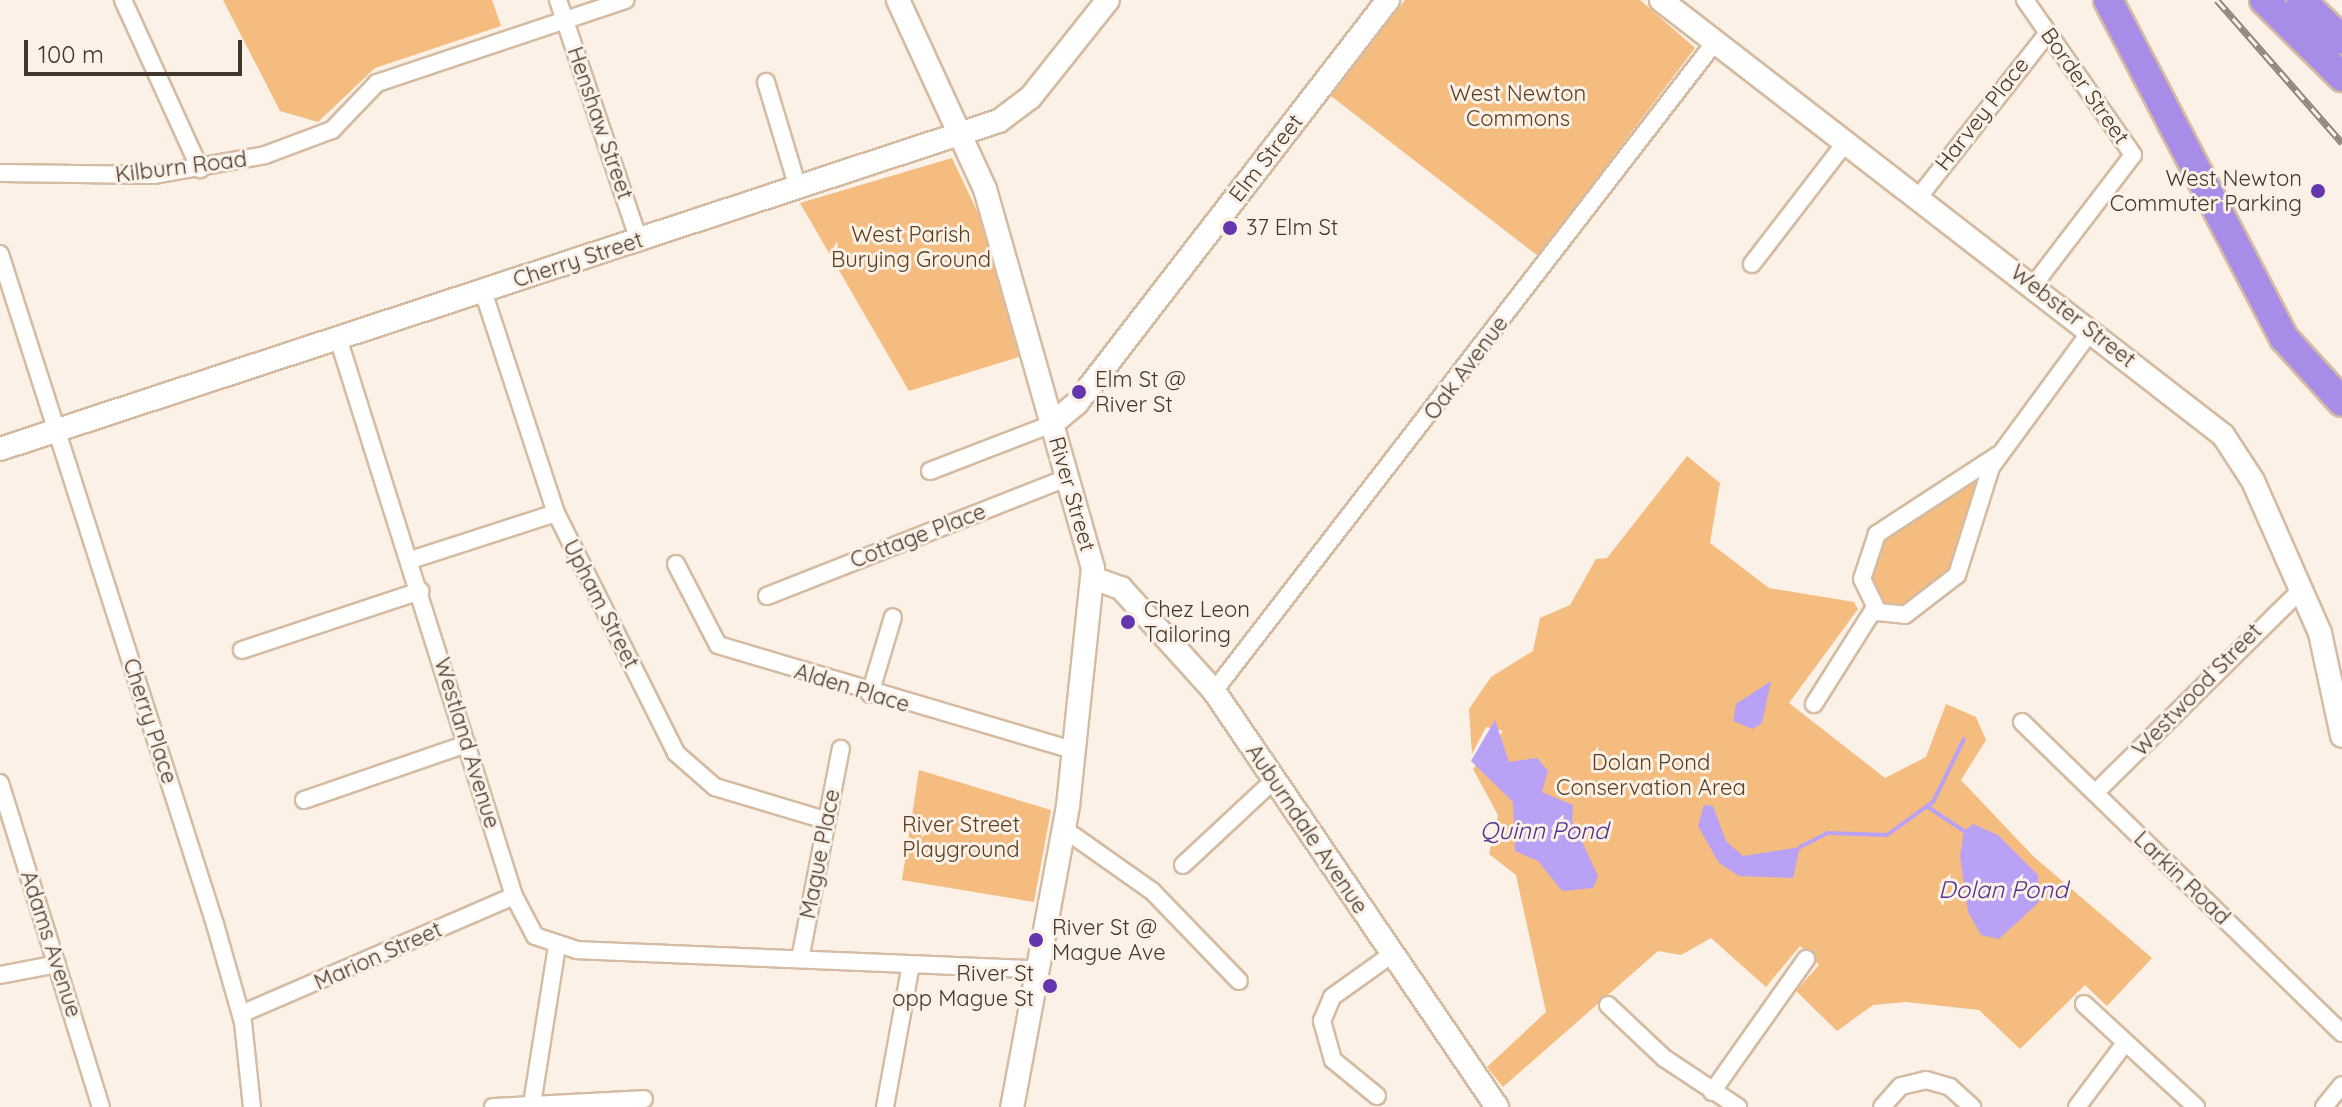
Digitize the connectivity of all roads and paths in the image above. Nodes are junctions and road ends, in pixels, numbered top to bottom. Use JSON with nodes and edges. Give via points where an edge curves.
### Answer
{"nodes":[{"id":1,"x":123,"y":0,"type":"edge"},
{"id":2,"x":558,"y":0,"type":"edge"},
{"id":3,"x":625,"y":0,"type":"edge"},
{"id":4,"x":898,"y":0,"type":"edge"},
{"id":5,"x":1108,"y":0,"type":"edge"},
{"id":6,"x":1388,"y":0,"type":"edge"},
{"id":7,"x":1661,"y":0,"type":"edge"},
{"id":8,"x":2025,"y":0,"type":"edge"},
{"id":9,"x":2108,"y":0,"type":"edge"},
{"id":10,"x":2123,"y":0,"type":"edge"},
{"id":11,"x":2264,"y":0,"type":"edge"},
{"id":12,"x":2301,"y":0,"type":"edge"},
{"id":13,"x":565,"y":20,"type":"junction"},
{"id":14,"x":2048,"y":33,"type":"junction"},
{"id":15,"x":2342,"y":40,"type":"edge"},
{"id":16,"x":1715,"y":42,"type":"junction"},
{"id":17,"x":2143,"y":61,"type":"junction"},
{"id":18,"x":2342,"y":77,"type":"edge"},
{"id":19,"x":766,"y":82,"type":"dead end"},
{"id":20,"x":965,"y":133,"type":"junction"},
{"id":21,"x":1846,"y":142,"type":"junction"},
{"id":22,"x":200,"y":169,"type":"junction"},
{"id":23,"x":1,"y":174,"type":"edge"},
{"id":24,"x":798,"y":188,"type":"junction"},
{"id":25,"x":1918,"y":198,"type":"junction"},
{"id":26,"x":639,"y":240,"type":"junction"},
{"id":27,"x":0,"y":254,"type":"edge"},
{"id":28,"x":1752,"y":264,"type":"dead end"},
{"id":29,"x":4,"y":278,"type":"edge"},
{"id":30,"x":2033,"y":286,"type":"junction"},
{"id":31,"x":483,"y":291,"type":"junction"},
{"id":32,"x":2091,"y":331,"type":"junction"},
{"id":33,"x":338,"y":338,"type":"junction"},
{"id":34,"x":2342,"y":402,"type":"edge"},
{"id":35,"x":1052,"y":424,"type":"junction"},
{"id":36,"x":57,"y":430,"type":"junction"},
{"id":37,"x":0,"y":449,"type":"edge"},
{"id":38,"x":1998,"y":455,"type":"junction"},
{"id":39,"x":930,"y":471,"type":"dead end"},
{"id":40,"x":1069,"y":477,"type":"junction"},
{"id":41,"x":556,"y":513,"type":"junction"},
{"id":42,"x":411,"y":560,"type":"junction"},
{"id":43,"x":676,"y":564,"type":"dead end"},
{"id":44,"x":1093,"y":578,"type":"junction"},
{"id":45,"x":2301,"y":590,"type":"junction"},
{"id":46,"x":420,"y":591,"type":"junction"},
{"id":47,"x":767,"y":596,"type":"dead end"},
{"id":48,"x":1874,"y":609,"type":"junction"},
{"id":49,"x":893,"y":617,"type":"dead end"},
{"id":50,"x":242,"y":650,"type":"dead end"},
{"id":51,"x":1214,"y":691,"type":"junction"},
{"id":52,"x":870,"y":694,"type":"junction"},
{"id":53,"x":1814,"y":704,"type":"dead end"},
{"id":54,"x":2022,"y":722,"type":"dead end"},
{"id":55,"x":2342,"y":736,"type":"edge"},
{"id":56,"x":467,"y":744,"type":"junction"},
{"id":57,"x":841,"y":749,"type":"dead end"},
{"id":58,"x":1075,"y":751,"type":"junction"},
{"id":59,"x":1274,"y":780,"type":"junction"},
{"id":60,"x":0,"y":783,"type":"edge"},
{"id":61,"x":2095,"y":793,"type":"junction"},
{"id":62,"x":304,"y":800,"type":"dead end"},
{"id":63,"x":5,"y":814,"type":"edge"},
{"id":64,"x":825,"y":820,"type":"junction"},
{"id":65,"x":1064,"y":829,"type":"junction"},
{"id":66,"x":1183,"y":865,"type":"dead end"},
{"id":67,"x":514,"y":896,"type":"junction"},
{"id":68,"x":557,"y":947,"type":"junction"},
{"id":69,"x":1392,"y":954,"type":"junction"},
{"id":70,"x":800,"y":959,"type":"junction"},
{"id":71,"x":1806,"y":959,"type":"dead end"},
{"id":72,"x":57,"y":964,"type":"junction"},
{"id":73,"x":911,"y":964,"type":"junction"},
{"id":74,"x":1038,"y":969,"type":"junction"},
{"id":75,"x":0,"y":975,"type":"edge"},
{"id":76,"x":1239,"y":981,"type":"dead end"},
{"id":77,"x":2084,"y":1004,"type":"dead end"},
{"id":78,"x":1608,"y":1005,"type":"dead end"},
{"id":79,"x":241,"y":1014,"type":"junction"},
{"id":80,"x":2342,"y":1033,"type":"edge"},
{"id":81,"x":2125,"y":1043,"type":"junction"},
{"id":82,"x":2342,"y":1085,"type":"edge"},
{"id":83,"x":1712,"y":1092,"type":"junction"},
{"id":84,"x":1377,"y":1096,"type":"dead end"},
{"id":85,"x":644,"y":1099,"type":"dead end"},
{"id":86,"x":532,"y":1104,"type":"junction"},
{"id":87,"x":101,"y":1107,"type":"edge"},
{"id":88,"x":252,"y":1107,"type":"edge"},
{"id":89,"x":493,"y":1107,"type":"edge"},
{"id":90,"x":885,"y":1107,"type":"edge"},
{"id":91,"x":1012,"y":1107,"type":"edge"},
{"id":92,"x":1497,"y":1107,"type":"edge"},
{"id":93,"x":1738,"y":1107,"type":"edge"},
{"id":94,"x":1882,"y":1107,"type":"edge"},
{"id":95,"x":1972,"y":1107,"type":"edge"},
{"id":96,"x":2077,"y":1107,"type":"edge"},
{"id":97,"x":2196,"y":1107,"type":"edge"},
{"id":98,"x":2324,"y":1107,"type":"edge"}],
"edges":[{"from":1,"to":22,"type":"street"},
{"from":2,"to":13,"type":"street"},
{"from":3,"to":13,"type":"street","name":"Henshaw Street"},
{"from":4,"to":20,"type":"street","name":"River Street"},
{"from":5,"to":20,"type":"street","name":"Cherry Street","via":[[1025,104]]},
{"from":6,"to":35,"type":"street","name":"Elm Street","via":[[1072,410]]},
{"from":7,"to":16,"type":"street","name":"Webster Street"},
{"from":8,"to":14,"type":"street","name":"Border Street"},
{"from":9,"to":17,"type":"highway"},
{"from":10,"to":17,"type":"highway"},
{"from":11,"to":18,"type":"highway"},
{"from":12,"to":15,"type":"highway"},
{"from":13,"to":22,"type":"street","name":"Kilburn Road","via":[[377,83],[342,122],[313,140]]},
{"from":13,"to":26,"type":"street","name":"Henshaw Street"},
{"from":14,"to":25,"type":"street","name":"Harvey Place"},
{"from":14,"to":30,"type":"street","name":"Border Street","via":[[2133,155]]},
{"from":16,"to":21,"type":"street","name":"Webster Street"},
{"from":16,"to":51,"type":"street","name":"Oak Avenue"},
{"from":17,"to":34,"type":"highway","via":[[2284,338],[2314,379]]},
{"from":19,"to":24,"type":"street"},
{"from":20,"to":24,"type":"street","name":"Cherry Street"},
{"from":20,"to":35,"type":"street","name":"River Street"},
{"from":21,"to":25,"type":"street","name":"Webster Street"},
{"from":21,"to":28,"type":"street"},
{"from":22,"to":23,"type":"street","name":"Kilburn Road"},
{"from":24,"to":26,"type":"street","name":"Cherry Street"},
{"from":25,"to":30,"type":"street","name":"Webster Street"},
{"from":26,"to":31,"type":"street","name":"Cherry Street"},
{"from":27,"to":29,"type":"street","name":"Cherry Place"},
{"from":29,"to":36,"type":"street","name":"Cherry Place"},
{"from":30,"to":32,"type":"street","name":"Webster Street"},
{"from":31,"to":33,"type":"street","name":"Cherry Street"},
{"from":31,"to":41,"type":"street","name":"Upham Street"},
{"from":32,"to":38,"type":"street"},
{"from":32,"to":45,"type":"street","name":"Webster Street","via":[[2228,440]]},
{"from":33,"to":36,"type":"street","name":"Cherry Street"},
{"from":33,"to":42,"type":"street","name":"Westland Avenue"},
{"from":35,"to":39,"type":"street"},
{"from":35,"to":40,"type":"street","name":"River Street"},
{"from":36,"to":37,"type":"street","name":"Cherry Street"},
{"from":36,"to":79,"type":"street","name":"Cherry Place"},
{"from":38,"to":48,"type":"street","via":[[1877,534],[1863,572]]},
{"from":38,"to":48,"type":"street","via":[[1957,575],[1905,615]]},
{"from":40,"to":44,"type":"street","name":"River Street"},
{"from":40,"to":47,"type":"street","name":"Cottage Place"},
{"from":41,"to":42,"type":"street"},
{"from":41,"to":64,"type":"street","name":"Upham Street","via":[[685,765],[723,790]]},
{"from":42,"to":46,"type":"street","name":"Westland Avenue"},
{"from":43,"to":52,"type":"street","name":"Alden Place","via":[[718,645]]},
{"from":44,"to":51,"type":"street","name":"Auburndale Avenue","via":[[1121,588]]},
{"from":44,"to":58,"type":"street","name":"River Street"},
{"from":45,"to":55,"type":"street","name":"Webster Street","via":[[2327,655]]},
{"from":45,"to":61,"type":"street","name":"Westwood Street"},
{"from":46,"to":50,"type":"street"},
{"from":46,"to":56,"type":"street","name":"Westland Avenue"},
{"from":48,"to":53,"type":"street"},
{"from":49,"to":52,"type":"street"},
{"from":51,"to":59,"type":"street","name":"Auburndale Avenue"},
{"from":52,"to":58,"type":"street","name":"Alden Place"},
{"from":54,"to":61,"type":"street","name":"Larkin Road"},
{"from":56,"to":62,"type":"street"},
{"from":56,"to":67,"type":"street","name":"Westland Avenue"},
{"from":57,"to":64,"type":"street","name":"Mague Place"},
{"from":58,"to":65,"type":"street","name":"River Street"},
{"from":59,"to":66,"type":"street"},
{"from":59,"to":69,"type":"street","name":"Auburndale Avenue"},
{"from":60,"to":63,"type":"street","name":"Adams Avenue"},
{"from":61,"to":80,"type":"street","name":"Larkin Road"},
{"from":63,"to":72,"type":"street","name":"Adams Avenue"},
{"from":64,"to":70,"type":"street","name":"Mague Place"},
{"from":65,"to":74,"type":"street","name":"River Street"},
{"from":65,"to":76,"type":"street","via":[[1152,891]]},
{"from":67,"to":68,"type":"street","name":"Westland Avenue","via":[[530,931]]},
{"from":67,"to":79,"type":"street","name":"Marion Street"},
{"from":68,"to":70,"type":"street"},
{"from":68,"to":86,"type":"street"},
{"from":69,"to":84,"type":"street","via":[[1336,993],[1322,1021],[1333,1060]]},
{"from":69,"to":92,"type":"street","name":"Auburndale Avenue"},
{"from":70,"to":73,"type":"street"},
{"from":71,"to":83,"type":"street"},
{"from":72,"to":75,"type":"street"},
{"from":72,"to":87,"type":"street","name":"Adams Avenue"},
{"from":73,"to":74,"type":"street"},
{"from":73,"to":90,"type":"street"},
{"from":74,"to":91,"type":"street","name":"River Street"},
{"from":77,"to":81,"type":"street"},
{"from":78,"to":83,"type":"street"},
{"from":79,"to":88,"type":"street","name":"Cherry Place"},
{"from":81,"to":96,"type":"street"},
{"from":81,"to":97,"type":"street"},
{"from":82,"to":98,"type":"street"},
{"from":83,"to":93,"type":"street"},
{"from":85,"to":86,"type":"street"},
{"from":86,"to":89,"type":"street"},
{"from":94,"to":95,"type":"street","via":[[1901,1086],[1926,1080],[1944,1084]]}]}
